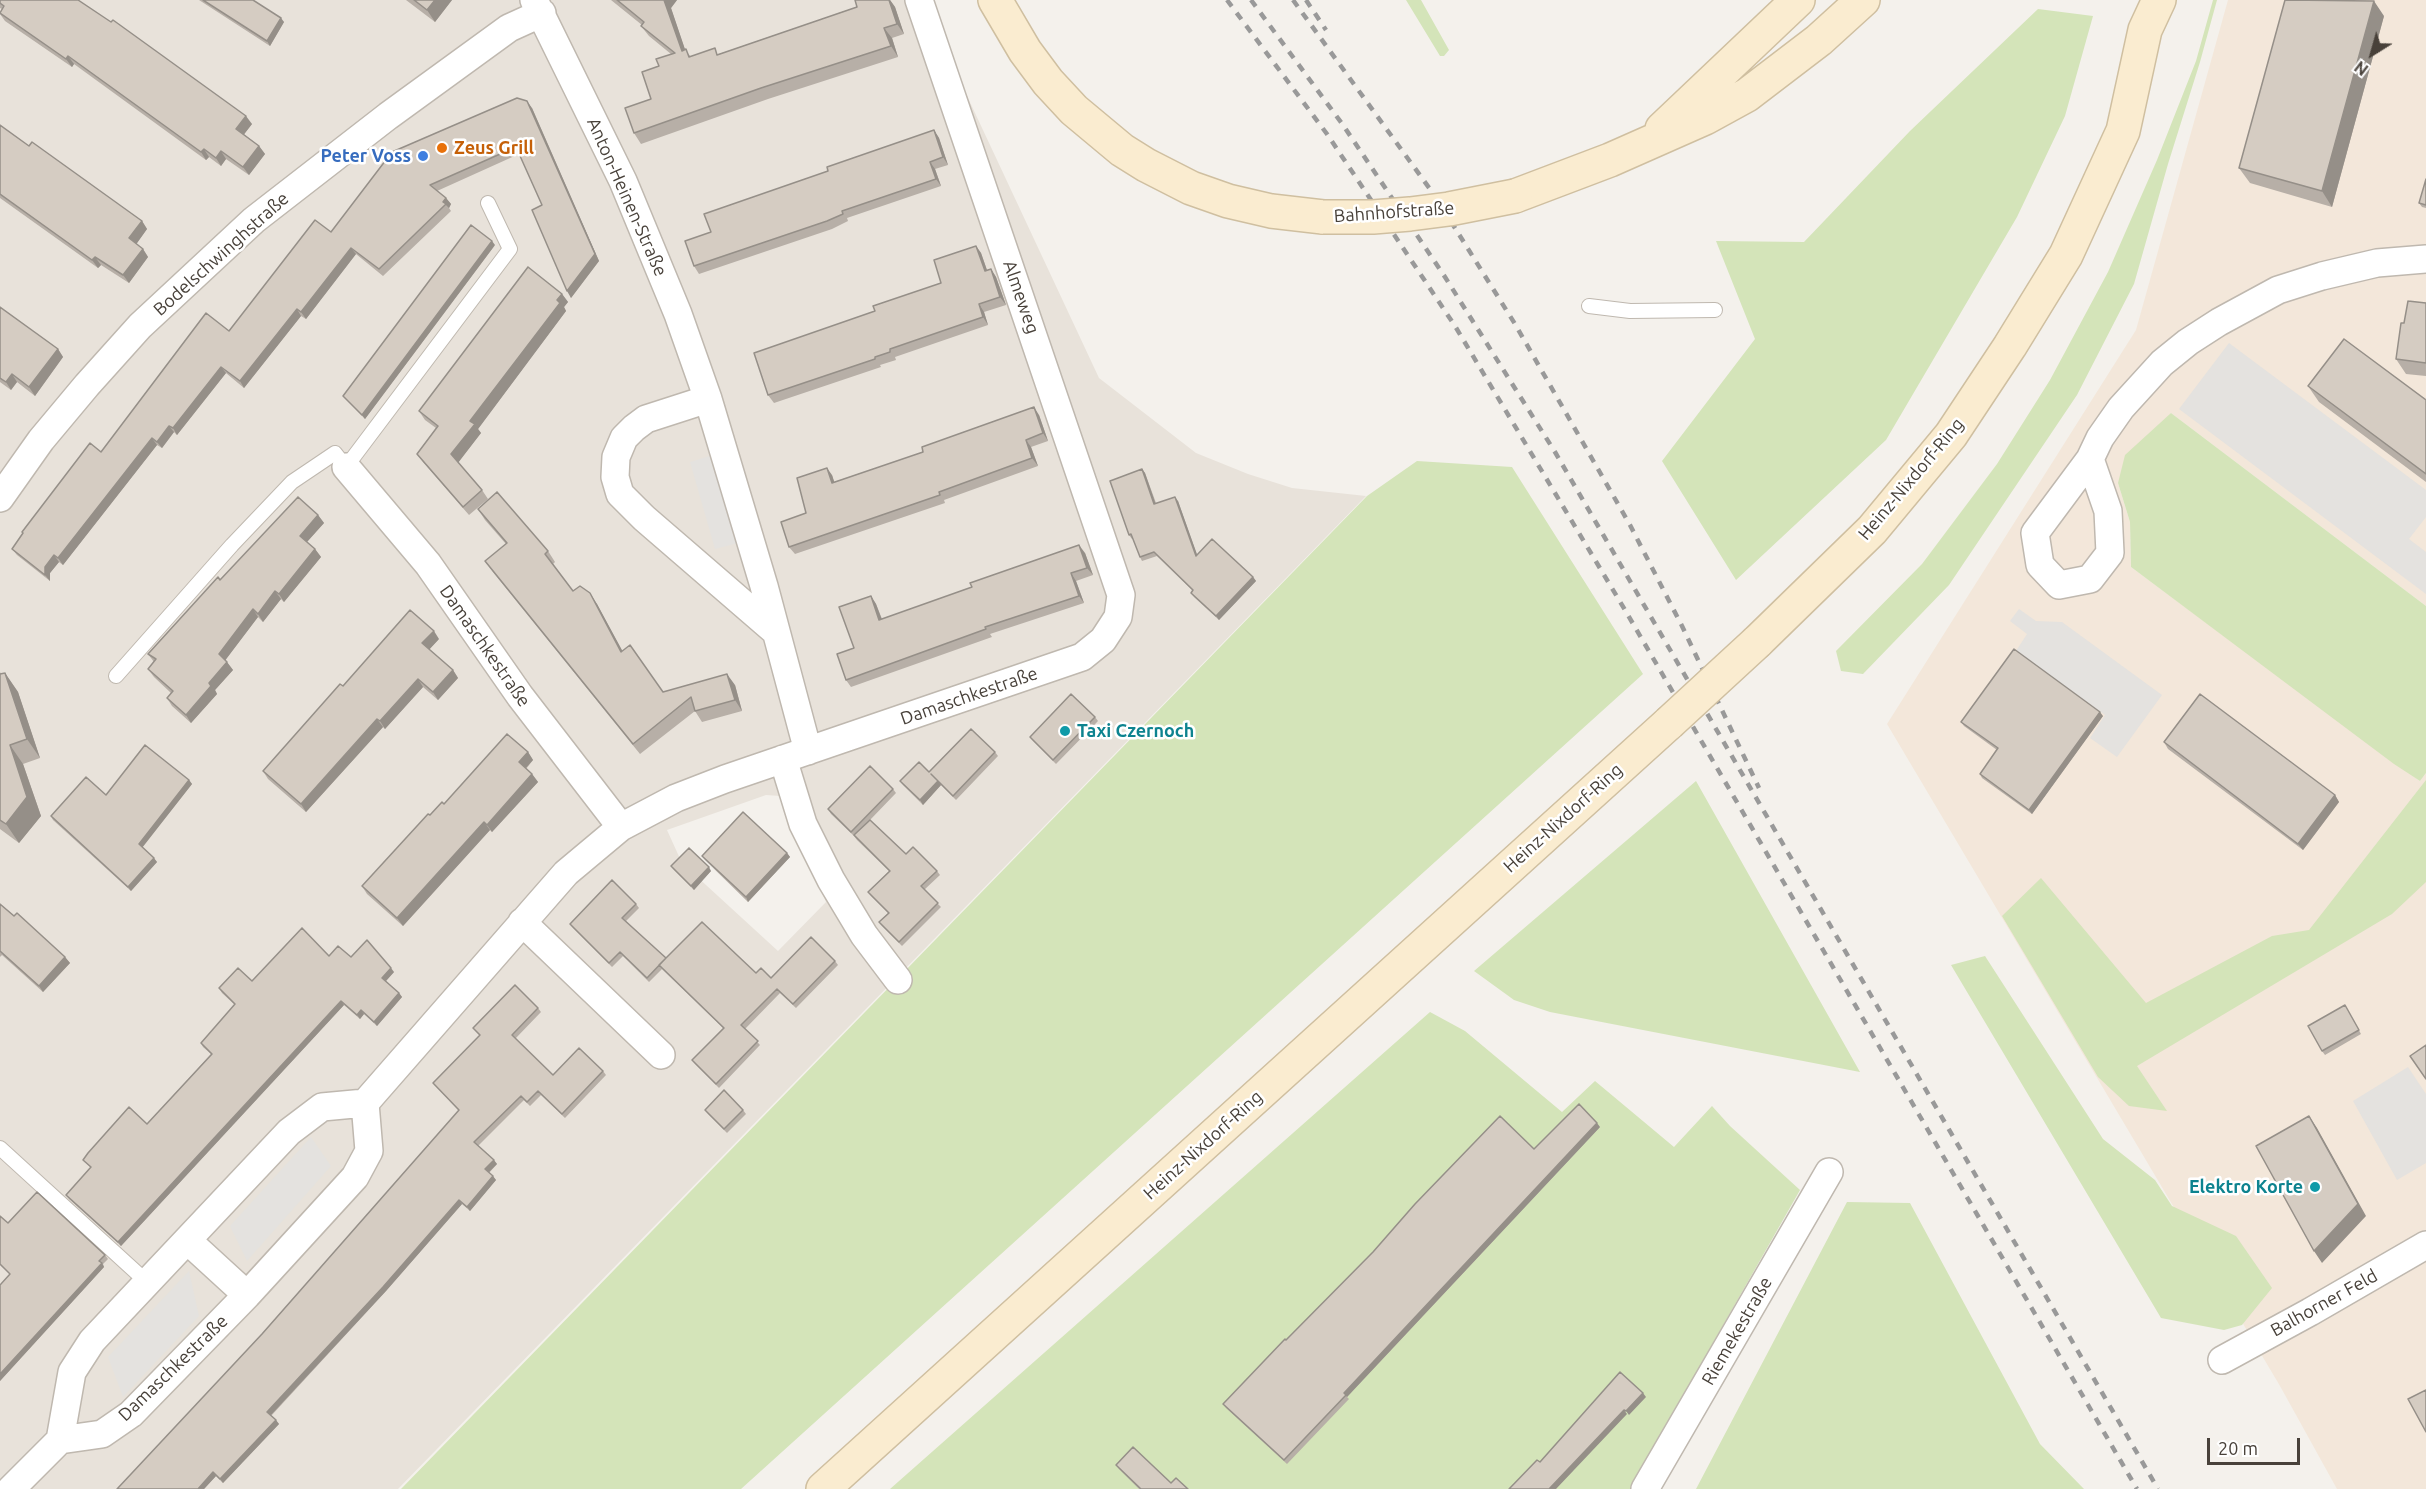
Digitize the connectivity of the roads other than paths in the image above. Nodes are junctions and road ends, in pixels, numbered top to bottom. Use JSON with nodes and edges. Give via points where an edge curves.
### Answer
{"nodes":[{"id":1,"x":919,"y":0,"type":"edge"},
{"id":2,"x":995,"y":0,"type":"edge"},
{"id":3,"x":1798,"y":0,"type":"edge"},
{"id":4,"x":1863,"y":0,"type":"edge"},
{"id":5,"x":2158,"y":0,"type":"edge"},
{"id":6,"x":538,"y":7,"type":"edge"},
{"id":7,"x":2143,"y":15,"type":"edge"},
{"id":8,"x":1650,"y":140,"type":"junction"},
{"id":9,"x":488,"y":203,"type":"dead end"},
{"id":10,"x":2426,"y":259,"type":"edge"},
{"id":11,"x":1589,"y":306,"type":"dead end"},
{"id":12,"x":1715,"y":310,"type":"dead end"},
{"id":13,"x":708,"y":399,"type":"junction"},
{"id":14,"x":2090,"y":459,"type":"dead end"},
{"id":15,"x":346,"y":467,"type":"junction"},
{"id":16,"x":0,"y":498,"type":"edge"},
{"id":17,"x":1121,"y":595,"type":"joint"},
{"id":18,"x":776,"y":632,"type":"junction"},
{"id":19,"x":116,"y":676,"type":"dead end"},
{"id":20,"x":795,"y":755,"type":"junction"},
{"id":21,"x":621,"y":828,"type":"junction"},
{"id":22,"x":522,"y":922,"type":"junction"},
{"id":23,"x":898,"y":980,"type":"dead end"},
{"id":24,"x":661,"y":1055,"type":"dead end"},
{"id":25,"x":364,"y":1103,"type":"junction"},
{"id":26,"x":0,"y":1148,"type":"edge"},
{"id":27,"x":1829,"y":1173,"type":"dead end"},
{"id":28,"x":188,"y":1241,"type":"junction"},
{"id":29,"x":2426,"y":1245,"type":"edge"},
{"id":30,"x":148,"y":1282,"type":"junction"},
{"id":31,"x":247,"y":1295,"type":"junction"},
{"id":32,"x":2222,"y":1360,"type":"dead end"},
{"id":33,"x":60,"y":1440,"type":"junction"},
{"id":34,"x":11,"y":1489,"type":"edge"},
{"id":35,"x":823,"y":1489,"type":"edge"},
{"id":36,"x":1645,"y":1489,"type":"edge"}],
"edges":[{"from":1,"to":17,"type":"street","name":"Almeweg"},
{"from":2,"to":8,"type":"main road","name":"Bahnhofstraße","bridge":true,"via":[[1048,82],[1074,110],[1122,150],[1191,188],[1271,211],[1372,217],[1449,209],[1515,196]]},
{"from":3,"to":8,"type":"main road","name":"Bahnhofstraße"},
{"from":4,"to":8,"type":"main road","name":"Bahnhofstraße","via":[[1819,40],[1747,95],[1705,118]]},
{"from":5,"to":7,"type":"main road","name":"Heinz-Nixdorf-Ring"},
{"from":6,"to":13,"type":"street","name":"Anton-Heinen-Straße","via":[[623,181]]},
{"from":6,"to":16,"type":"street","name":"Bodelschwinghstraße","via":[[254,220],[140,326],[41,440]]},
{"from":7,"to":35,"type":"main road","name":"Heinz-Nixdorf-Ring","bridge":true,"via":[[2123,130],[2066,255],[1951,435],[1872,530],[1669,723]]},
{"from":9,"to":15,"type":"lane","via":[[510,249]]},
{"from":10,"to":14,"type":"street","via":[[2377,263],[2322,276],[2278,290],[2219,322],[2162,363],[2121,408]]},
{"from":11,"to":12,"type":"lane","via":[[1630,311]]},
{"from":13,"to":18,"type":"street","name":"Anton-Heinen-Straße"},
{"from":13,"to":18,"type":"street","via":[[646,419],[634,428],[624,438],[616,457],[615,477],[620,494],[644,518]]},
{"from":15,"to":19,"type":"lane","via":[[335,453],[292,482]]},
{"from":15,"to":21,"type":"street","name":"Damaschkestraße","via":[[428,564],[520,696]]},
{"from":17,"to":20,"type":"street","name":"Damaschkestraße","via":[[1118,617],[1103,640],[1082,657]]},
{"from":18,"to":20,"type":"street","name":"Anton-Heinen-Straße"},
{"from":20,"to":21,"type":"street","name":"Damaschkestraße","via":[[676,798]]},
{"from":20,"to":23,"type":"street","via":[[803,824],[842,902]]},
{"from":21,"to":22,"type":"street","name":"Damaschkestraße","via":[[567,873]]},
{"from":22,"to":24,"type":"street"},
{"from":22,"to":25,"type":"street","name":"Damaschkestraße"},
{"from":25,"to":28,"type":"street","via":[[322,1107],[289,1132]]},
{"from":25,"to":31,"type":"street","name":"Damaschkestraße","via":[[369,1151],[355,1177]]},
{"from":26,"to":30,"type":"lane"},
{"from":27,"to":36,"type":"street","name":"Riemekestraße"},
{"from":28,"to":30,"type":"street"},
{"from":28,"to":31,"type":"street"},
{"from":29,"to":32,"type":"street","name":"Balhorner Feld"},
{"from":30,"to":33,"type":"street","via":[[92,1341],[72,1372]]},
{"from":31,"to":33,"type":"street","name":"Damaschkestraße","via":[[131,1414],[102,1434]]},
{"from":33,"to":34,"type":"street"}]}
